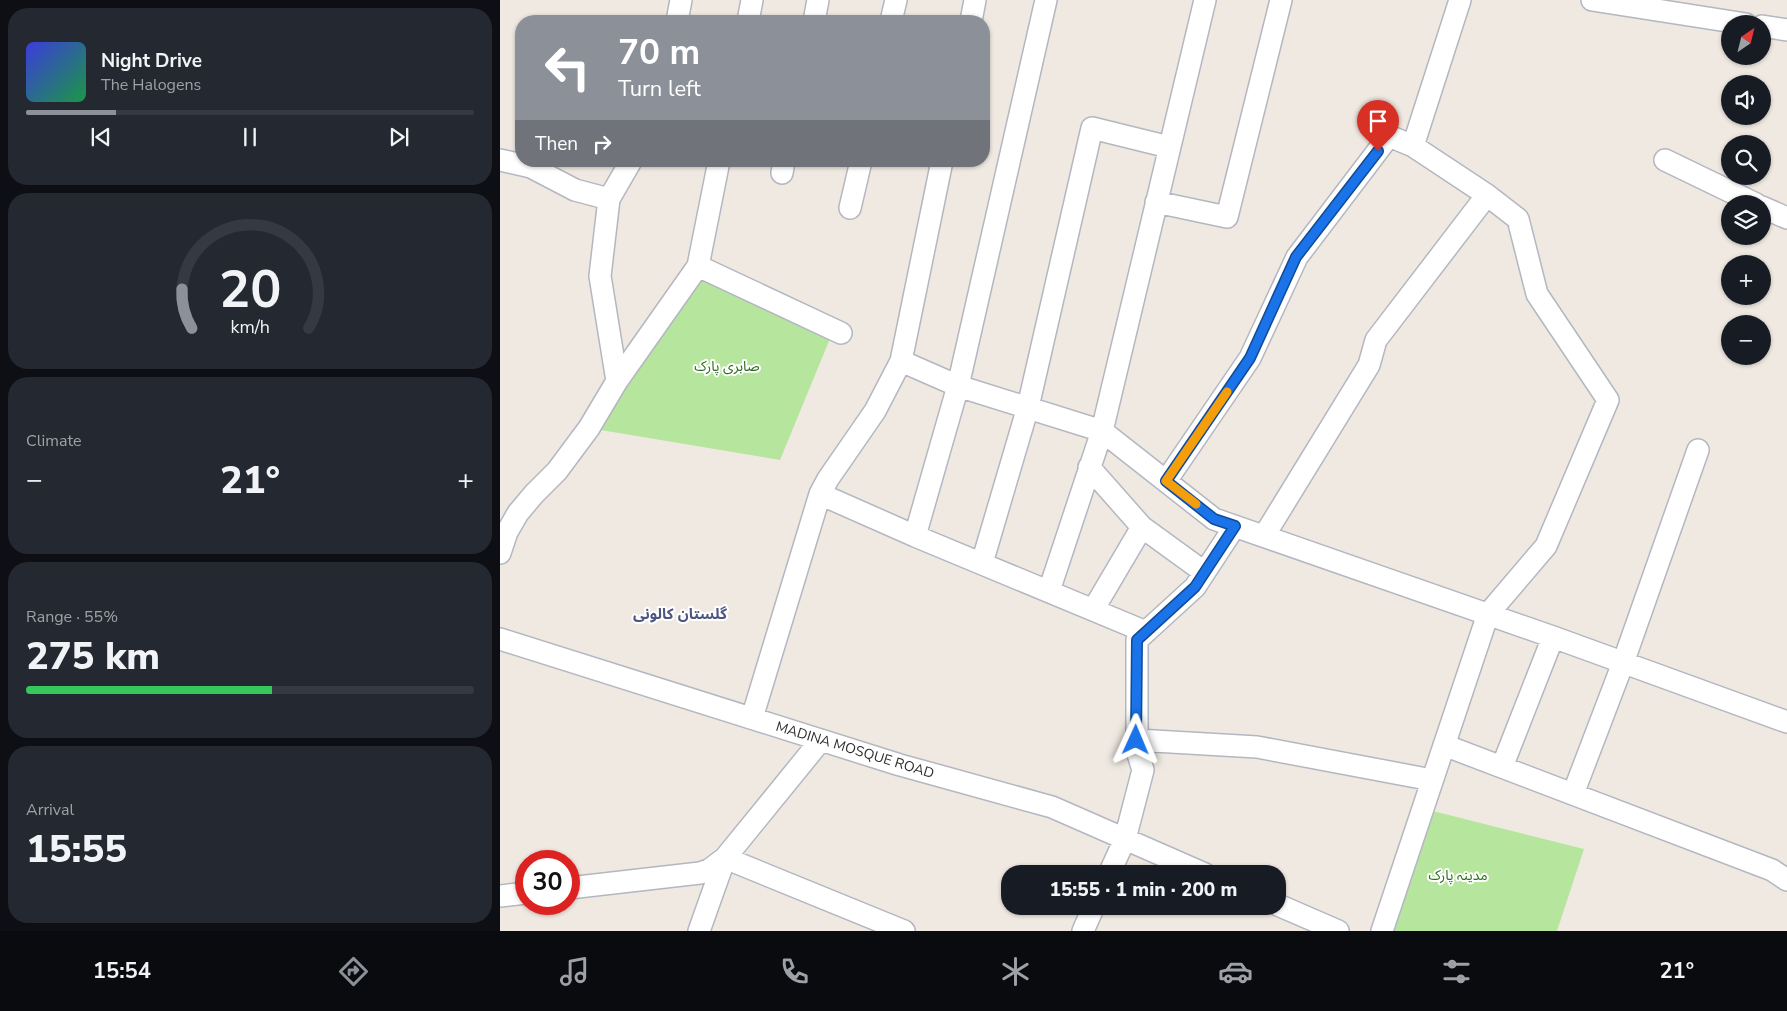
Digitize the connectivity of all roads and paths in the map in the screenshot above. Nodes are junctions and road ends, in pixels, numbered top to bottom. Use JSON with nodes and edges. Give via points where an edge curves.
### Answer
{"nodes":[{"id":1,"x":681,"y":0,"type":"edge"},
{"id":2,"x":752,"y":0,"type":"edge"},
{"id":3,"x":818,"y":0,"type":"edge"},
{"id":4,"x":896,"y":0,"type":"edge"},
{"id":5,"x":975,"y":0,"type":"edge"},
{"id":6,"x":1046,"y":0,"type":"edge"},
{"id":7,"x":1204,"y":0,"type":"edge"},
{"id":8,"x":1281,"y":0,"type":"edge"},
{"id":9,"x":1460,"y":0,"type":"edge"},
{"id":10,"x":1592,"y":0,"type":"edge"},
{"id":11,"x":679,"y":15,"type":"edge"},
{"id":12,"x":749,"y":15,"type":"edge"},
{"id":13,"x":815,"y":15,"type":"edge"},
{"id":14,"x":892,"y":15,"type":"edge"},
{"id":15,"x":971,"y":15,"type":"edge"},
{"id":16,"x":1721,"y":20,"type":"edge"},
{"id":17,"x":1771,"y":27,"type":"edge"},
{"id":18,"x":1787,"y":30,"type":"edge"},
{"id":19,"x":1413,"y":146,"type":"junction"},
{"id":20,"x":1169,"y":147,"type":"junction"},
{"id":21,"x":500,"y":160,"type":"edge"},
{"id":22,"x":1664,"y":160,"type":"dead end"},
{"id":23,"x":515,"y":162,"type":"edge"},
{"id":24,"x":537,"y":167,"type":"edge"},
{"id":25,"x":628,"y":167,"type":"edge"},
{"id":26,"x":718,"y":167,"type":"edge"},
{"id":27,"x":860,"y":167,"type":"edge"},
{"id":28,"x":941,"y":167,"type":"edge"},
{"id":29,"x":1486,"y":195,"type":"junction"},
{"id":30,"x":1737,"y":195,"type":"edge"},
{"id":31,"x":609,"y":199,"type":"junction"},
{"id":32,"x":1156,"y":202,"type":"junction"},
{"id":33,"x":850,"y":208,"type":"dead end"},
{"id":34,"x":1771,"y":211,"type":"edge"},
{"id":35,"x":1787,"y":218,"type":"edge"},
{"id":36,"x":698,"y":266,"type":"junction"},
{"id":37,"x":841,"y":333,"type":"dead end"},
{"id":38,"x":901,"y":361,"type":"junction"},
{"id":39,"x":617,"y":381,"type":"junction"},
{"id":40,"x":958,"y":386,"type":"junction"},
{"id":41,"x":1028,"y":407,"type":"junction"},
{"id":42,"x":1102,"y":430,"type":"junction"},
{"id":43,"x":1698,"y":450,"type":"dead end"},
{"id":44,"x":1090,"y":467,"type":"junction"},
{"id":45,"x":1166,"y":481,"type":"junction"},
{"id":46,"x":820,"y":494,"type":"junction"},
{"id":47,"x":1235,"y":526,"type":"junction"},
{"id":48,"x":1142,"y":528,"type":"junction"},
{"id":49,"x":915,"y":536,"type":"junction"},
{"id":50,"x":1264,"y":536,"type":"junction"},
{"id":51,"x":500,"y":553,"type":"edge"},
{"id":52,"x":982,"y":564,"type":"junction"},
{"id":53,"x":1204,"y":572,"type":"junction"},
{"id":54,"x":1049,"y":592,"type":"junction"},
{"id":55,"x":1094,"y":610,"type":"junction"},
{"id":56,"x":1488,"y":614,"type":"junction"},
{"id":57,"x":1146,"y":632,"type":"junction"},
{"id":58,"x":1553,"y":637,"type":"junction"},
{"id":59,"x":500,"y":639,"type":"edge"},
{"id":60,"x":1623,"y":663,"type":"junction"},
{"id":61,"x":752,"y":718,"type":"junction"},
{"id":62,"x":1787,"y":722,"type":"edge"},
{"id":63,"x":821,"y":740,"type":"junction"},
{"id":64,"x":1136,"y":740,"type":"junction"},
{"id":65,"x":1444,"y":745,"type":"junction"},
{"id":66,"x":1502,"y":767,"type":"junction"},
{"id":67,"x":1432,"y":780,"type":"junction"},
{"id":68,"x":1573,"y":794,"type":"junction"},
{"id":69,"x":1125,"y":839,"type":"junction"},
{"id":70,"x":725,"y":858,"type":"junction"},
{"id":71,"x":1113,"y":865,"type":"edge"},
{"id":72,"x":1185,"y":865,"type":"edge"},
{"id":73,"x":1787,"y":880,"type":"edge"},
{"id":74,"x":580,"y":887,"type":"edge"},
{"id":75,"x":515,"y":894,"type":"edge"},
{"id":76,"x":500,"y":896,"type":"edge"},
{"id":77,"x":1286,"y":908,"type":"edge"},
{"id":78,"x":1090,"y":915,"type":"edge"},
{"id":79,"x":699,"y":931,"type":"edge"},
{"id":80,"x":904,"y":931,"type":"edge"},
{"id":81,"x":1083,"y":931,"type":"edge"},
{"id":82,"x":1338,"y":931,"type":"edge"},
{"id":83,"x":1382,"y":931,"type":"edge"}],
"edges":[{"from":1,"to":11,"type":"street"},
{"from":2,"to":12,"type":"street"},
{"from":3,"to":13,"type":"street"},
{"from":4,"to":14,"type":"street"},
{"from":5,"to":15,"type":"street"},
{"from":6,"to":40,"type":"street"},
{"from":7,"to":20,"type":"street"},
{"from":8,"to":32,"type":"street","via":[[1227,218]]},
{"from":9,"to":19,"type":"street"},
{"from":10,"to":16,"type":"street"},
{"from":17,"to":18,"type":"street"},
{"from":19,"to":29,"type":"street"},
{"from":19,"to":45,"type":"street","via":[[1389,136],[1296,257],[1250,358]]},
{"from":20,"to":32,"type":"street"},
{"from":20,"to":41,"type":"street","via":[[1092,128]]},
{"from":21,"to":23,"type":"street"},
{"from":22,"to":30,"type":"street"},
{"from":24,"to":31,"type":"street","via":[[575,190]]},
{"from":25,"to":31,"type":"street"},
{"from":26,"to":36,"type":"street"},
{"from":27,"to":33,"type":"street"},
{"from":28,"to":38,"type":"street"},
{"from":29,"to":50,"type":"street","via":[[1376,340],[1369,365]]},
{"from":29,"to":56,"type":"street","via":[[1518,219],[1537,294],[1608,400],[1546,546]]},
{"from":31,"to":39,"type":"street","via":[[600,276]]},
{"from":32,"to":42,"type":"street"},
{"from":34,"to":35,"type":"street"},
{"from":36,"to":37,"type":"street"},
{"from":36,"to":39,"type":"street"},
{"from":38,"to":40,"type":"street"},
{"from":38,"to":46,"type":"street","via":[[875,411]]},
{"from":39,"to":51,"type":"street","via":[[589,428],[557,471],[518,513]]},
{"from":40,"to":41,"type":"street"},
{"from":40,"to":49,"type":"street"},
{"from":41,"to":42,"type":"street"},
{"from":41,"to":52,"type":"street"},
{"from":42,"to":44,"type":"street"},
{"from":42,"to":45,"type":"street"},
{"from":43,"to":60,"type":"street"},
{"from":44,"to":48,"type":"street"},
{"from":44,"to":54,"type":"street"},
{"from":45,"to":47,"type":"street","via":[[1214,519]]},
{"from":46,"to":49,"type":"street"},
{"from":46,"to":61,"type":"street"},
{"from":47,"to":50,"type":"street"},
{"from":47,"to":53,"type":"street"},
{"from":48,"to":53,"type":"street"},
{"from":48,"to":55,"type":"street"},
{"from":49,"to":52,"type":"street"},
{"from":50,"to":56,"type":"street"},
{"from":52,"to":54,"type":"street"},
{"from":53,"to":57,"type":"street","via":[[1195,587]]},
{"from":54,"to":55,"type":"street"},
{"from":55,"to":57,"type":"street"},
{"from":56,"to":58,"type":"street"},
{"from":56,"to":65,"type":"street"},
{"from":57,"to":64,"type":"street","via":[[1137,640]]},
{"from":58,"to":60,"type":"street"},
{"from":58,"to":66,"type":"street"},
{"from":59,"to":61,"type":"street","name":"MADINA MOSQUE ROAD"},
{"from":60,"to":62,"type":"street"},
{"from":60,"to":68,"type":"street"},
{"from":61,"to":63,"type":"street","name":"MADINA MOSQUE ROAD"},
{"from":63,"to":69,"type":"street","name":"MADINA MOSQUE ROAD","via":[[1052,807]]},
{"from":63,"to":70,"type":"street"},
{"from":64,"to":67,"type":"street","via":[[1257,747]]},
{"from":64,"to":69,"type":"street","via":[[1143,770]]},
{"from":65,"to":66,"type":"street"},
{"from":65,"to":67,"type":"street"},
{"from":66,"to":68,"type":"street"},
{"from":67,"to":83,"type":"street"},
{"from":68,"to":73,"type":"street","via":[[1772,870]]},
{"from":69,"to":71,"type":"street"},
{"from":69,"to":72,"type":"street","name":"MADINA MOSQUE ROAD"},
{"from":70,"to":74,"type":"street","via":[[700,873]]},
{"from":70,"to":79,"type":"street"},
{"from":70,"to":80,"type":"street"},
{"from":75,"to":76,"type":"street"},
{"from":77,"to":82,"type":"street"},
{"from":78,"to":81,"type":"street"}]}
